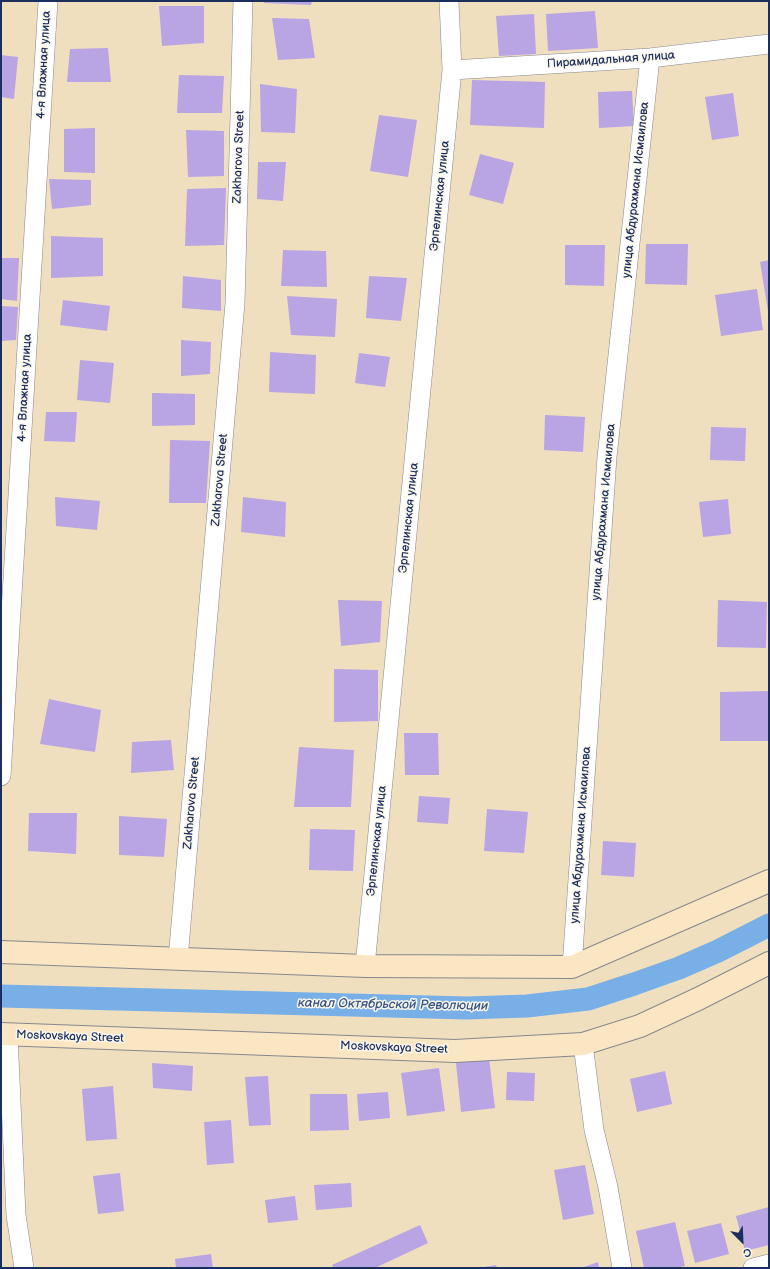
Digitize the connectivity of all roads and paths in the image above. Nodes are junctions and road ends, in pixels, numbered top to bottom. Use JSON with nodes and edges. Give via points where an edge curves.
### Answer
{"nodes":[{"id":1,"x":48,"y":1,"type":"edge"},
{"id":2,"x":243,"y":1,"type":"edge"},
{"id":3,"x":449,"y":1,"type":"edge"},
{"id":4,"x":769,"y":44,"type":"edge"},
{"id":5,"x":650,"y":58,"type":"junction"},
{"id":6,"x":452,"y":70,"type":"junction"},
{"id":7,"x":1,"y":776,"type":"edge"},
{"id":8,"x":769,"y":881,"type":"edge"},
{"id":9,"x":1,"y":952,"type":"edge"},
{"id":10,"x":178,"y":959,"type":"junction"},
{"id":11,"x":769,"y":963,"type":"edge"},
{"id":12,"x":365,"y":966,"type":"junction"},
{"id":13,"x":572,"y":967,"type":"junction"},
{"id":14,"x":5,"y":1034,"type":"edge"},
{"id":15,"x":582,"y":1044,"type":"junction"},
{"id":16,"x":769,"y":1264,"type":"edge"},
{"id":17,"x":24,"y":1268,"type":"edge"},
{"id":18,"x":622,"y":1268,"type":"edge"},
{"id":19,"x":753,"y":1268,"type":"edge"}],
"edges":[{"from":1,"to":7,"type":"street","name":"4-я Влажная улица"},
{"from":2,"to":10,"type":"street","name":"Zakharova Street","via":[[235,303]]},
{"from":3,"to":6,"type":"street","name":"Эрпелинская улица"},
{"from":4,"to":5,"type":"street","name":"Пирамидальная улица"},
{"from":5,"to":6,"type":"street","name":"Пирамидальная улица"},
{"from":5,"to":13,"type":"street","name":"улица Абдурахмана Исмаилова","via":[[607,457]]},
{"from":6,"to":12,"type":"street","name":"Эрпелинская улица"},
{"from":8,"to":13,"type":"main road"},
{"from":9,"to":10,"type":"main road"},
{"from":10,"to":12,"type":"main road"},
{"from":11,"to":15,"type":"main road","name":"Moskovskaya Street","via":[[640,1026]]},
{"from":12,"to":13,"type":"main road"},
{"from":14,"to":15,"type":"main road","name":"Moskovskaya Street","via":[[455,1051]]},
{"from":14,"to":17,"type":"street","via":[[16,1215]]},
{"from":15,"to":18,"type":"street","via":[[594,1130],[608,1187]]},
{"from":16,"to":19,"type":"street"}]}
